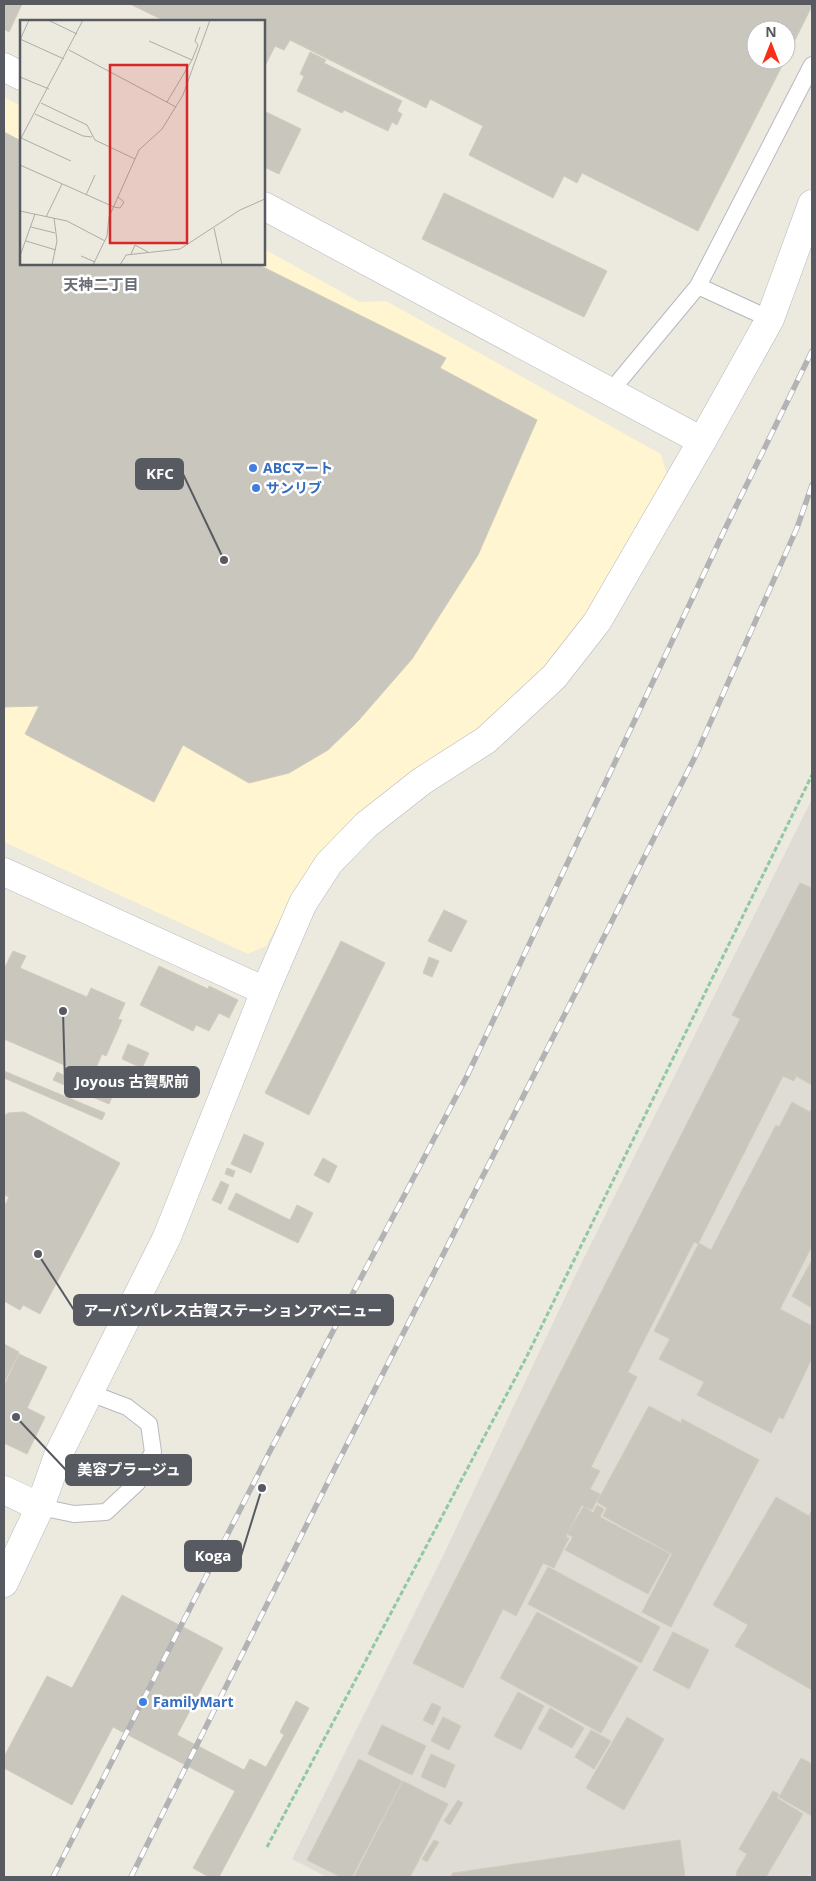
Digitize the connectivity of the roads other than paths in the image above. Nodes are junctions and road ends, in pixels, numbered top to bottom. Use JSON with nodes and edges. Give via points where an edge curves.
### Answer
{"nodes":[{"id":1,"x":812,"y":65,"type":"edge"},
{"id":2,"x":4,"y":67,"type":"edge"},
{"id":3,"x":20,"y":75,"type":"edge"},
{"id":4,"x":812,"y":204,"type":"edge"},
{"id":5,"x":265,"y":207,"type":"edge"},
{"id":6,"x":698,"y":286,"type":"junction"},
{"id":7,"x":770,"y":318,"type":"junction"},
{"id":8,"x":610,"y":392,"type":"junction"},
{"id":9,"x":702,"y":442,"type":"junction"},
{"id":10,"x":4,"y":872,"type":"edge"},
{"id":11,"x":265,"y":991,"type":"junction"},
{"id":12,"x":90,"y":1393,"type":"junction"},
{"id":13,"x":4,"y":1490,"type":"edge"},
{"id":14,"x":40,"y":1506,"type":"junction"},
{"id":15,"x":4,"y":1583,"type":"edge"}],
"edges":[{"from":1,"to":6,"type":"lane"},
{"from":2,"to":3,"type":"street"},
{"from":4,"to":7,"type":"street"},
{"from":5,"to":8,"type":"street"},
{"from":6,"to":7,"type":"lane"},
{"from":6,"to":8,"type":"lane"},
{"from":7,"to":9,"type":"street"},
{"from":8,"to":9,"type":"street"},
{"from":9,"to":11,"type":"street","via":[[597,622],[559,670],[486,740],[422,781],[366,825],[329,864],[304,903]]},
{"from":10,"to":11,"type":"street"},
{"from":11,"to":12,"type":"street","via":[[167,1237]]},
{"from":12,"to":14,"type":"street","via":[[60,1453]]},
{"from":12,"to":14,"type":"lane","via":[[127,1407],[149,1424],[152,1452],[137,1484],[106,1512],[74,1514]]},
{"from":13,"to":14,"type":"street"},
{"from":14,"to":15,"type":"street"}]}
